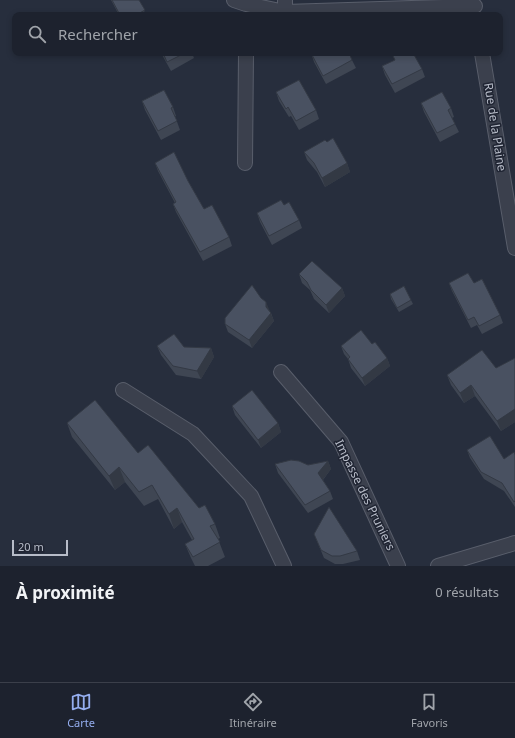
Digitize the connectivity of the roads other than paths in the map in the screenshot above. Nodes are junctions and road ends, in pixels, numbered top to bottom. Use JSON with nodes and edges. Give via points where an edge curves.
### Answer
{"nodes":[{"id":1,"x":242,"y":6,"type":"edge"},
{"id":2,"x":285,"y":6,"type":"edge"},
{"id":3,"x":475,"y":7,"type":"edge"},
{"id":4,"x":246,"y":56,"type":"edge"},
{"id":5,"x":483,"y":56,"type":"edge"},
{"id":6,"x":245,"y":164,"type":"dead end"},
{"id":7,"x":515,"y":248,"type":"edge"},
{"id":8,"x":281,"y":372,"type":"dead end"},
{"id":9,"x":123,"y":390,"type":"dead end"},
{"id":10,"x":515,"y":542,"type":"edge"},
{"id":11,"x":284,"y":566,"type":"edge"},
{"id":12,"x":398,"y":566,"type":"edge"},
{"id":13,"x":438,"y":566,"type":"edge"}],
"edges":[{"from":1,"to":2,"type":"street"},
{"from":2,"to":3,"type":"street"},
{"from":4,"to":6,"type":"street"},
{"from":5,"to":7,"type":"street","name":"Rue de la Plaine"},
{"from":8,"to":12,"type":"street","name":"Impasse des Pruniers","via":[[341,442]]},
{"from":9,"to":11,"type":"street","via":[[192,434],[251,496]]},
{"from":10,"to":13,"type":"street"}]}
